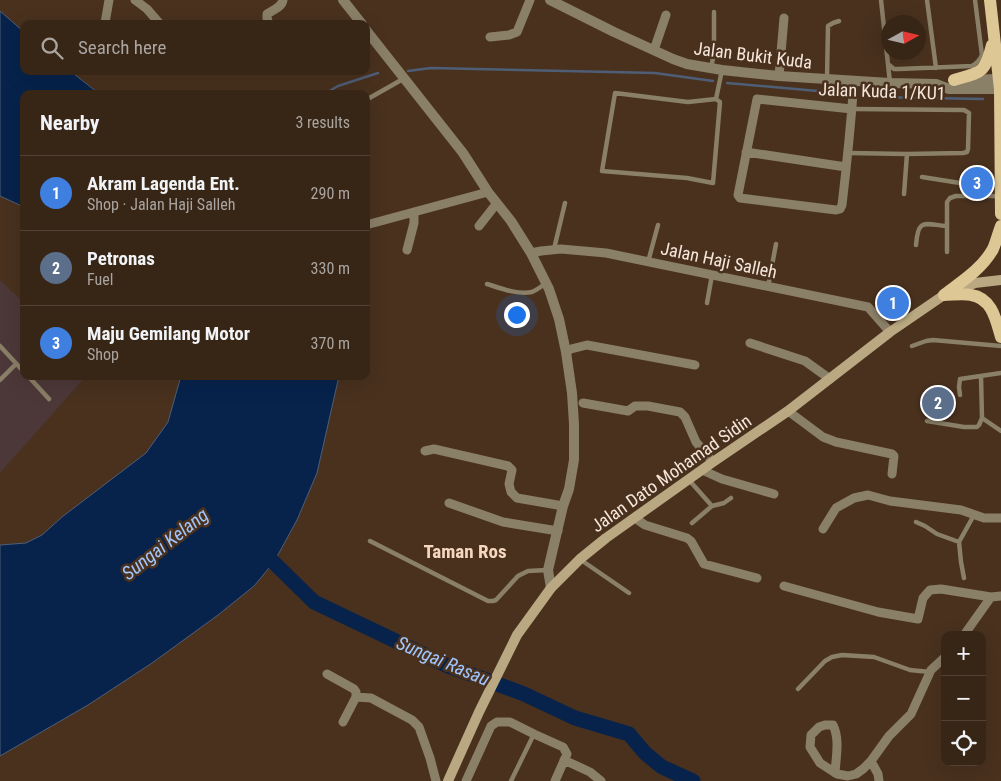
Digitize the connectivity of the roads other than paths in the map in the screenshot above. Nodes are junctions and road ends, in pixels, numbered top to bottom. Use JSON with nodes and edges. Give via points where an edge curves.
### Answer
{"nodes":[{"id":1,"x":109,"y":0,"type":"edge"},
{"id":2,"x":135,"y":0,"type":"edge"},
{"id":3,"x":283,"y":0,"type":"edge"},
{"id":4,"x":343,"y":0,"type":"edge"},
{"id":5,"x":530,"y":0,"type":"edge"},
{"id":6,"x":550,"y":0,"type":"edge"},
{"id":7,"x":881,"y":0,"type":"edge"},
{"id":8,"x":927,"y":0,"type":"edge"},
{"id":9,"x":975,"y":0,"type":"edge"},
{"id":10,"x":990,"y":0,"type":"edge"},
{"id":11,"x":562,"y":3,"type":"edge"},
{"id":12,"x":714,"y":12,"type":"dead end"},
{"id":13,"x":666,"y":15,"type":"dead end"},
{"id":14,"x":784,"y":18,"type":"dead end"},
{"id":15,"x":105,"y":20,"type":"edge"},
{"id":16,"x":157,"y":20,"type":"edge"},
{"id":17,"x":268,"y":20,"type":"edge"},
{"id":18,"x":359,"y":20,"type":"edge"},
{"id":19,"x":839,"y":21,"type":"dead end"},
{"id":20,"x":370,"y":35,"type":"edge"},
{"id":21,"x":490,"y":37,"type":"dead end"},
{"id":22,"x":994,"y":38,"type":"junction"},
{"id":23,"x":654,"y":50,"type":"junction"},
{"id":24,"x":888,"y":64,"type":"junction"},
{"id":25,"x":711,"y":68,"type":"junction"},
{"id":26,"x":936,"y":68,"type":"junction"},
{"id":27,"x":722,"y":70,"type":"junction"},
{"id":28,"x":779,"y":76,"type":"junction"},
{"id":29,"x":404,"y":78,"type":"junction"},
{"id":30,"x":827,"y":80,"type":"junction"},
{"id":31,"x":954,"y":80,"type":"junction"},
{"id":32,"x":854,"y":81,"type":"junction"},
{"id":33,"x":890,"y":83,"type":"junction"},
{"id":34,"x":936,"y":84,"type":"junction"},
{"id":35,"x":999,"y":84,"type":"junction"},
{"id":36,"x":370,"y":98,"type":"edge"},
{"id":37,"x":716,"y":99,"type":"junction"},
{"id":38,"x":852,"y":108,"type":"junction"},
{"id":39,"x":746,"y":152,"type":"junction"},
{"id":40,"x":848,"y":152,"type":"junction"},
{"id":41,"x":907,"y":154,"type":"junction"},
{"id":42,"x":846,"y":168,"type":"junction"},
{"id":43,"x":922,"y":177,"type":"dead end"},
{"id":44,"x":488,"y":192,"type":"junction"},
{"id":45,"x":904,"y":194,"type":"dead end"},
{"id":46,"x":968,"y":196,"type":"junction"},
{"id":47,"x":1001,"y":196,"type":"edge"},
{"id":48,"x":497,"y":203,"type":"junction"},
{"id":49,"x":565,"y":203,"type":"dead end"},
{"id":50,"x":414,"y":212,"type":"junction"},
{"id":51,"x":1001,"y":214,"type":"edge"},
{"id":52,"x":370,"y":224,"type":"edge"},
{"id":53,"x":658,"y":225,"type":"dead end"},
{"id":54,"x":480,"y":226,"type":"dead end"},
{"id":55,"x":946,"y":226,"type":"junction"},
{"id":56,"x":1001,"y":226,"type":"edge"},
{"id":57,"x":776,"y":244,"type":"dead end"},
{"id":58,"x":916,"y":244,"type":"dead end"},
{"id":59,"x":407,"y":250,"type":"dead end"},
{"id":60,"x":554,"y":250,"type":"junction"},
{"id":61,"x":946,"y":252,"type":"dead end"},
{"id":62,"x":531,"y":253,"type":"junction"},
{"id":63,"x":648,"y":262,"type":"junction"},
{"id":64,"x":712,"y":275,"type":"junction"},
{"id":65,"x":1001,"y":280,"type":"edge"},
{"id":66,"x":486,"y":284,"type":"dead end"},
{"id":67,"x":546,"y":284,"type":"junction"},
{"id":68,"x":768,"y":286,"type":"junction"},
{"id":69,"x":944,"y":295,"type":"junction"},
{"id":70,"x":707,"y":302,"type":"dead end"},
{"id":71,"x":890,"y":332,"type":"junction"},
{"id":72,"x":1001,"y":337,"type":"edge"},
{"id":73,"x":750,"y":344,"type":"dead end"},
{"id":74,"x":0,"y":346,"type":"edge"},
{"id":75,"x":912,"y":346,"type":"dead end"},
{"id":76,"x":1001,"y":346,"type":"edge"},
{"id":77,"x":566,"y":352,"type":"junction"},
{"id":78,"x":16,"y":364,"type":"junction"},
{"id":79,"x":695,"y":365,"type":"dead end"},
{"id":80,"x":20,"y":368,"type":"edge"},
{"id":81,"x":1001,"y":373,"type":"edge"},
{"id":82,"x":981,"y":376,"type":"junction"},
{"id":83,"x":830,"y":379,"type":"junction"},
{"id":84,"x":0,"y":380,"type":"edge"},
{"id":85,"x":32,"y":380,"type":"edge"},
{"id":86,"x":960,"y":395,"type":"dead end"},
{"id":87,"x":49,"y":399,"type":"dead end"},
{"id":88,"x":583,"y":402,"type":"dead end"},
{"id":89,"x":788,"y":411,"type":"junction"},
{"id":90,"x":982,"y":418,"type":"junction"},
{"id":91,"x":928,"y":421,"type":"dead end"},
{"id":92,"x":1001,"y":431,"type":"edge"},
{"id":93,"x":425,"y":451,"type":"dead end"},
{"id":94,"x":713,"y":462,"type":"junction"},
{"id":95,"x":702,"y":470,"type":"junction"},
{"id":96,"x":892,"y":474,"type":"dead end"},
{"id":97,"x":690,"y":480,"type":"junction"},
{"id":98,"x":774,"y":494,"type":"dead end"},
{"id":99,"x":731,"y":498,"type":"dead end"},
{"id":100,"x":449,"y":503,"type":"dead end"},
{"id":101,"x":563,"y":506,"type":"junction"},
{"id":102,"x":712,"y":506,"type":"junction"},
{"id":103,"x":974,"y":515,"type":"junction"},
{"id":104,"x":634,"y":518,"type":"junction"},
{"id":105,"x":1001,"y":518,"type":"edge"},
{"id":106,"x":916,"y":522,"type":"dead end"},
{"id":107,"x":692,"y":523,"type":"dead end"},
{"id":108,"x":823,"y":529,"type":"dead end"},
{"id":109,"x":558,"y":531,"type":"junction"},
{"id":110,"x":370,"y":541,"type":"dead end"},
{"id":111,"x":959,"y":542,"type":"junction"},
{"id":112,"x":580,"y":559,"type":"junction"},
{"id":113,"x":548,"y":570,"type":"junction"},
{"id":114,"x":757,"y":578,"type":"dead end"},
{"id":115,"x":964,"y":578,"type":"dead end"},
{"id":116,"x":784,"y":586,"type":"dead end"},
{"id":117,"x":551,"y":588,"type":"junction"},
{"id":118,"x":629,"y":593,"type":"dead end"},
{"id":119,"x":1001,"y":596,"type":"edge"},
{"id":120,"x":991,"y":597,"type":"junction"},
{"id":121,"x":967,"y":631,"type":"edge"},
{"id":122,"x":941,"y":661,"type":"edge"},
{"id":123,"x":930,"y":672,"type":"junction"},
{"id":124,"x":327,"y":674,"type":"dead end"},
{"id":125,"x":798,"y":689,"type":"dead end"},
{"id":126,"x":356,"y":697,"type":"junction"},
{"id":127,"x":344,"y":722,"type":"dead end"},
{"id":128,"x":534,"y":734,"type":"junction"},
{"id":129,"x":564,"y":760,"type":"junction"},
{"id":130,"x":871,"y":761,"type":"junction"},
{"id":131,"x":835,"y":773,"type":"junction"},
{"id":132,"x":436,"y":781,"type":"edge"},
{"id":133,"x":448,"y":781,"type":"edge"},
{"id":134,"x":466,"y":781,"type":"edge"},
{"id":135,"x":511,"y":781,"type":"edge"},
{"id":136,"x":555,"y":781,"type":"edge"},
{"id":137,"x":601,"y":781,"type":"edge"},
{"id":138,"x":879,"y":781,"type":"edge"}],
"edges":[{"from":1,"to":15,"type":"street"},
{"from":2,"to":16,"type":"street"},
{"from":3,"to":17,"type":"street","via":[[280,6],[267,14]]},
{"from":4,"to":18,"type":"street"},
{"from":5,"to":21,"type":"street","via":[[517,32]]},
{"from":6,"to":11,"type":"street","name":"Jalan Bukit Kuda"},
{"from":7,"to":24,"type":"lane"},
{"from":8,"to":26,"type":"lane"},
{"from":9,"to":26,"type":"lane","via":[[980,59],[972,66]]},
{"from":10,"to":22,"type":"main road"},
{"from":11,"to":23,"type":"street","name":"Jalan Bukit Kuda"},
{"from":12,"to":25,"type":"lane"},
{"from":13,"to":23,"type":"street"},
{"from":14,"to":28,"type":"street"},
{"from":19,"to":30,"type":"lane","via":[[828,26]]},
{"from":20,"to":29,"type":"street"},
{"from":22,"to":31,"type":"main road","via":[[984,68]]},
{"from":22,"to":35,"type":"main road"},
{"from":23,"to":25,"type":"street","name":"Jalan Bukit Kuda","via":[[687,64]]},
{"from":24,"to":26,"type":"lane","via":[[899,70]]},
{"from":24,"to":33,"type":"lane"},
{"from":25,"to":27,"type":"street","name":"Jalan Bukit Kuda"},
{"from":27,"to":28,"type":"street","name":"Jalan Bukit Kuda"},
{"from":27,"to":37,"type":"lane"},
{"from":28,"to":30,"type":"street","name":"Jalan Bukit Kuda"},
{"from":29,"to":36,"type":"lane"},
{"from":29,"to":44,"type":"street","via":[[463,153]]},
{"from":30,"to":32,"type":"street","name":"Jalan Bukit Kuda"},
{"from":31,"to":34,"type":"street","name":"Jalan Bukit Kuda"},
{"from":31,"to":35,"type":"street","name":"Jalan Bukit Kuda"},
{"from":32,"to":33,"type":"street","name":"Jalan Bukit Kuda"},
{"from":32,"to":38,"type":"street"},
{"from":33,"to":34,"type":"street","name":"Jalan Bukit Kuda"},
{"from":34,"to":35,"type":"street","name":"Jalan Bukit Kuda","via":[[949,89]]},
{"from":35,"to":47,"type":"main road"},
{"from":37,"to":37,"type":"lane","via":[[720,102],[713,183],[602,171],[615,93],[688,102]]},
{"from":38,"to":39,"type":"street","name":"Jalan Kuda 1/KU1","via":[[758,98]]},
{"from":38,"to":40,"type":"street"},
{"from":38,"to":41,"type":"lane","name":"Jalan Kuda 1/KU1","via":[[964,110],[969,113],[967,152]]},
{"from":39,"to":42,"type":"street"},
{"from":39,"to":42,"type":"street","via":[[740,198],[836,210],[842,205]]},
{"from":40,"to":41,"type":"lane"},
{"from":40,"to":42,"type":"street"},
{"from":41,"to":45,"type":"lane"},
{"from":43,"to":46,"type":"lane","via":[[960,182]]},
{"from":44,"to":48,"type":"street"},
{"from":44,"to":50,"type":"street"},
{"from":46,"to":47,"type":"lane"},
{"from":46,"to":55,"type":"lane","via":[[956,196],[947,202]]},
{"from":47,"to":51,"type":"main road"},
{"from":48,"to":54,"type":"street"},
{"from":48,"to":62,"type":"street"},
{"from":49,"to":60,"type":"lane"},
{"from":50,"to":52,"type":"street"},
{"from":50,"to":59,"type":"street"},
{"from":53,"to":63,"type":"lane"},
{"from":55,"to":58,"type":"lane","via":[[921,226]]},
{"from":55,"to":61,"type":"lane"},
{"from":56,"to":69,"type":"main road","via":[[986,259]]},
{"from":57,"to":68,"type":"lane"},
{"from":60,"to":62,"type":"street","name":"Jalan Haji Salleh"},
{"from":60,"to":63,"type":"street","name":"Jalan Haji Salleh","via":[[606,253]]},
{"from":62,"to":67,"type":"street"},
{"from":63,"to":64,"type":"street","name":"Jalan Haji Salleh"},
{"from":64,"to":68,"type":"street","name":"Jalan Haji Salleh"},
{"from":64,"to":70,"type":"lane"},
{"from":65,"to":69,"type":"main road","name":"Jalan Dato Mohamad Sidin","via":[[975,283]]},
{"from":66,"to":67,"type":"lane","via":[[522,292],[533,292]]},
{"from":67,"to":77,"type":"street","via":[[559,319]]},
{"from":68,"to":71,"type":"street","name":"Jalan Haji Salleh","via":[[868,307]]},
{"from":69,"to":71,"type":"main road","name":"Jalan Dato Mohamad Sidin"},
{"from":69,"to":72,"type":"main road","via":[[971,294],[982,298],[995,316]]},
{"from":71,"to":83,"type":"main road","name":"Jalan Dato Mohamad Sidin"},
{"from":73,"to":83,"type":"street","via":[[805,361]]},
{"from":74,"to":78,"type":"lane"},
{"from":75,"to":76,"type":"lane","via":[[934,340]]},
{"from":77,"to":79,"type":"street","via":[[587,345]]},
{"from":77,"to":101,"type":"street","via":[[572,393],[574,460]]},
{"from":78,"to":80,"type":"lane"},
{"from":78,"to":84,"type":"lane"},
{"from":81,"to":82,"type":"lane"},
{"from":82,"to":86,"type":"lane","via":[[960,379]]},
{"from":82,"to":90,"type":"lane"},
{"from":83,"to":89,"type":"main road","name":"Jalan Dato Mohamad Sidin"},
{"from":85,"to":87,"type":"lane"},
{"from":88,"to":94,"type":"street","via":[[628,411],[635,406],[648,406],[680,412],[696,442]]},
{"from":89,"to":94,"type":"main road","name":"Jalan Dato Mohamad Sidin"},
{"from":89,"to":96,"type":"street","via":[[823,437],[892,454]]},
{"from":90,"to":91,"type":"lane","via":[[977,427]]},
{"from":90,"to":92,"type":"lane"},
{"from":93,"to":101,"type":"street","via":[[434,449],[508,466],[512,470],[511,492],[517,498]]},
{"from":94,"to":95,"type":"main road","name":"Jalan Dato Mohamad Sidin"},
{"from":95,"to":97,"type":"main road","name":"Jalan Dato Mohamad Sidin"},
{"from":95,"to":98,"type":"street"},
{"from":97,"to":102,"type":"lane"},
{"from":97,"to":104,"type":"main road","name":"Jalan Dato Mohamad Sidin"},
{"from":99,"to":102,"type":"lane"},
{"from":100,"to":109,"type":"street","via":[[503,522]]},
{"from":101,"to":109,"type":"street"},
{"from":102,"to":107,"type":"lane"},
{"from":103,"to":105,"type":"street"},
{"from":103,"to":108,"type":"street","via":[[961,510],[868,495],[836,508]]},
{"from":103,"to":111,"type":"lane"},
{"from":104,"to":112,"type":"main road","name":"Jalan Dato Mohamad Sidin"},
{"from":104,"to":114,"type":"street","via":[[645,525],[687,538],[704,564]]},
{"from":106,"to":111,"type":"lane"},
{"from":109,"to":113,"type":"street"},
{"from":110,"to":113,"type":"lane","via":[[493,602],[518,576],[528,571]]},
{"from":111,"to":115,"type":"lane"},
{"from":112,"to":117,"type":"main road","name":"Jalan Dato Mohamad Sidin"},
{"from":112,"to":118,"type":"lane"},
{"from":113,"to":117,"type":"street"},
{"from":116,"to":120,"type":"street","via":[[878,612],[918,619],[923,598],[930,590]]},
{"from":117,"to":133,"type":"main road","name":"Jalan Dato Mohamad Sidin","via":[[517,635]]},
{"from":119,"to":120,"type":"street"},
{"from":120,"to":121,"type":"street"},
{"from":122,"to":123,"type":"street"},
{"from":123,"to":125,"type":"lane","via":[[910,670],[874,657],[842,655],[824,661]]},
{"from":123,"to":130,"type":"street","via":[[911,714]]},
{"from":124,"to":126,"type":"street","via":[[354,689]]},
{"from":126,"to":127,"type":"street"},
{"from":126,"to":132,"type":"street","via":[[371,698],[420,727]]},
{"from":128,"to":129,"type":"street","via":[[564,746],[567,754]]},
{"from":128,"to":134,"type":"street","via":[[510,722],[491,726]]},
{"from":128,"to":135,"type":"lane"},
{"from":129,"to":136,"type":"street"},
{"from":129,"to":137,"type":"street"},
{"from":130,"to":131,"type":"street","via":[[856,774]]},
{"from":130,"to":138,"type":"street"},
{"from":131,"to":131,"type":"street","via":[[820,763],[810,746],[811,735],[826,725],[833,725],[836,732]]}]}
